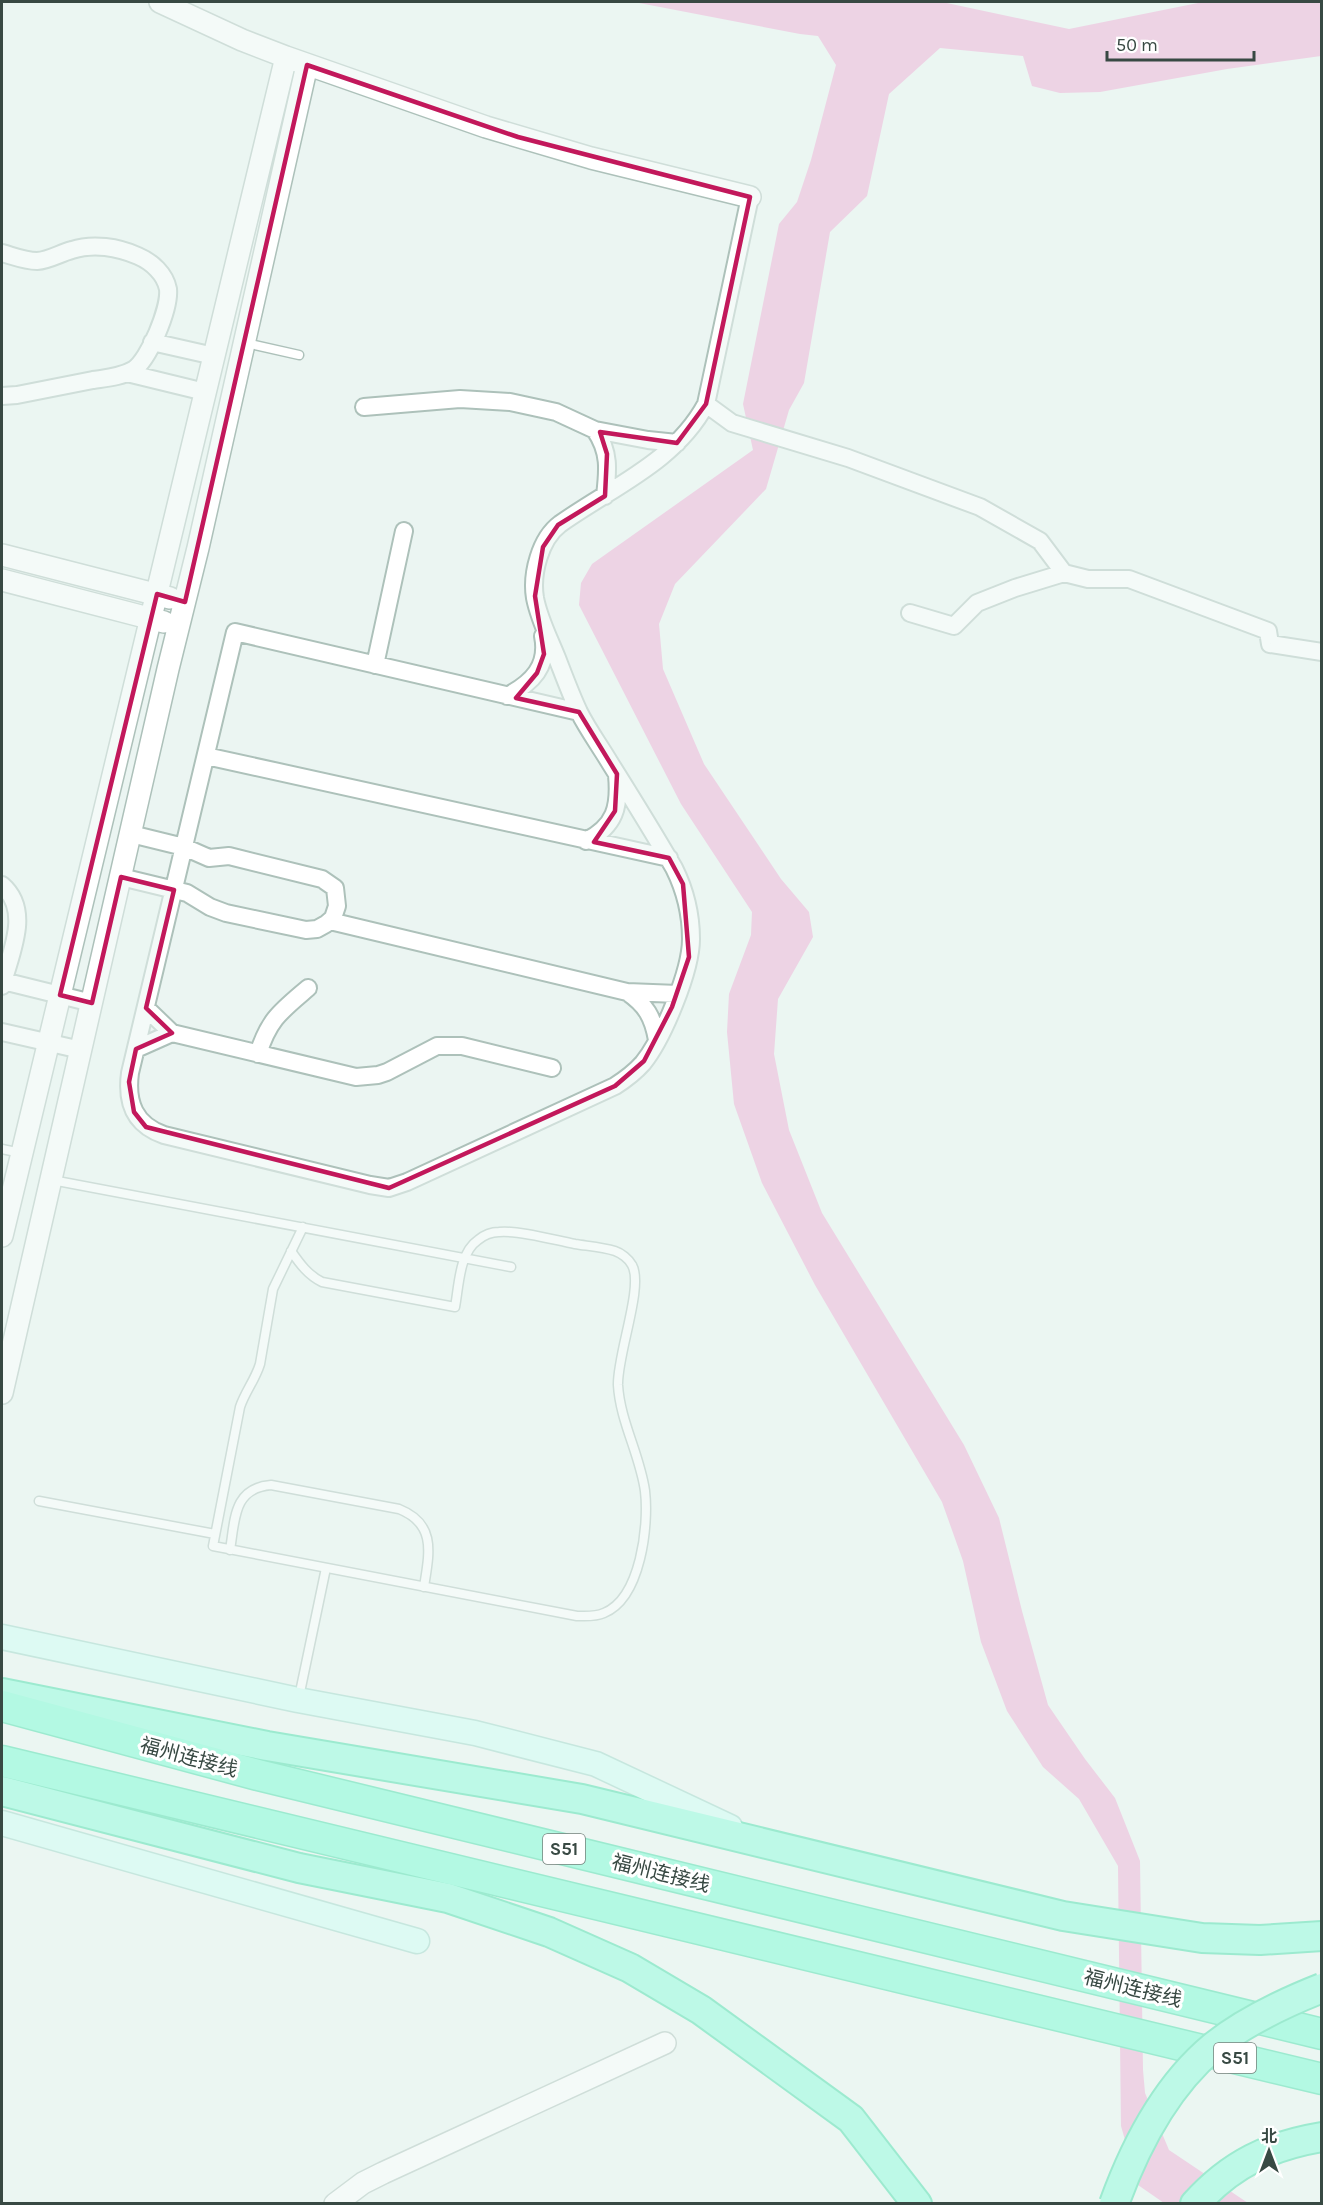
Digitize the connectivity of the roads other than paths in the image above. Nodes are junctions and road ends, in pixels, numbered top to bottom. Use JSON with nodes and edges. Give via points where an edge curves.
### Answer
{"nodes":[{"id":1,"x":160,"y":2,"type":"edge"},
{"id":2,"x":286,"y":57,"type":"junction"},
{"id":3,"x":307,"y":65,"type":"junction"},
{"id":4,"x":750,"y":197,"type":"joint"},
{"id":5,"x":2,"y":254,"type":"edge"},
{"id":6,"x":152,"y":342,"type":"junction"},
{"id":7,"x":245,"y":343,"type":"junction"},
{"id":8,"x":299,"y":355,"type":"dead end"},
{"id":9,"x":214,"y":356,"type":"junction"},
{"id":10,"x":127,"y":373,"type":"junction"},
{"id":11,"x":205,"y":392,"type":"junction"},
{"id":12,"x":2,"y":396,"type":"edge"},
{"id":13,"x":706,"y":404,"type":"junction"},
{"id":14,"x":364,"y":407,"type":"dead end"},
{"id":15,"x":595,"y":430,"type":"junction"},
{"id":16,"x":677,"y":443,"type":"junction"},
{"id":17,"x":605,"y":496,"type":"junction"},
{"id":18,"x":404,"y":531,"type":"dead end"},
{"id":19,"x":2,"y":555,"type":"edge"},
{"id":20,"x":1064,"y":573,"type":"junction"},
{"id":21,"x":2,"y":580,"type":"edge"},
{"id":22,"x":157,"y":594,"type":"junction"},
{"id":23,"x":185,"y":602,"type":"junction"},
{"id":24,"x":910,"y":613,"type":"dead end"},
{"id":25,"x":539,"y":614,"type":"junction"},
{"id":26,"x":151,"y":619,"type":"junction"},
{"id":27,"x":179,"y":626,"type":"junction"},
{"id":28,"x":1322,"y":652,"type":"edge"},
{"id":29,"x":375,"y":665,"type":"junction"},
{"id":30,"x":507,"y":696,"type":"junction"},
{"id":31,"x":579,"y":712,"type":"junction"},
{"id":32,"x":206,"y":756,"type":"junction"},
{"id":33,"x":617,"y":774,"type":"junction"},
{"id":34,"x":131,"y":834,"type":"junction"},
{"id":35,"x":586,"y":841,"type":"junction"},
{"id":36,"x":184,"y":847,"type":"junction"},
{"id":37,"x":669,"y":858,"type":"junction"},
{"id":38,"x":121,"y":877,"type":"junction"},
{"id":39,"x":2,"y":885,"type":"edge"},
{"id":40,"x":174,"y":890,"type":"junction"},
{"id":41,"x":330,"y":921,"type":"junction"},
{"id":42,"x":2,"y":983,"type":"edge"},
{"id":43,"x":308,"y":988,"type":"dead end"},
{"id":44,"x":627,"y":992,"type":"junction"},
{"id":45,"x":678,"y":994,"type":"junction"},
{"id":46,"x":60,"y":995,"type":"junction"},
{"id":47,"x":92,"y":1003,"type":"junction"},
{"id":48,"x":146,"y":1008,"type":"junction"},
{"id":49,"x":2,"y":1032,"type":"edge"},
{"id":50,"x":172,"y":1033,"type":"junction"},
{"id":51,"x":657,"y":1040,"type":"junction"},
{"id":52,"x":49,"y":1043,"type":"junction"},
{"id":53,"x":136,"y":1049,"type":"junction"},
{"id":54,"x":81,"y":1050,"type":"junction"},
{"id":55,"x":258,"y":1054,"type":"junction"},
{"id":56,"x":552,"y":1068,"type":"dead end"},
{"id":57,"x":12,"y":1151,"type":"edge"},
{"id":58,"x":51,"y":1180,"type":"junction"},
{"id":59,"x":303,"y":1227,"type":"junction"},
{"id":60,"x":2,"y":1236,"type":"edge"},
{"id":61,"x":291,"y":1251,"type":"junction"},
{"id":62,"x":465,"y":1258,"type":"junction"},
{"id":63,"x":511,"y":1267,"type":"dead end"},
{"id":64,"x":2,"y":1393,"type":"edge"},
{"id":65,"x":39,"y":1501,"type":"dead end"},
{"id":66,"x":215,"y":1534,"type":"junction"},
{"id":67,"x":231,"y":1550,"type":"junction"},
{"id":68,"x":326,"y":1568,"type":"junction"},
{"id":69,"x":424,"y":1587,"type":"junction"},
{"id":70,"x":2,"y":1636,"type":"edge"},
{"id":71,"x":2,"y":1693,"type":"edge"},
{"id":72,"x":298,"y":1700,"type":"junction"},
{"id":73,"x":2,"y":1706,"type":"edge"},
{"id":74,"x":2,"y":1761,"type":"edge"},
{"id":75,"x":2,"y":1791,"type":"edge"},
{"id":76,"x":2,"y":1823,"type":"edge"},
{"id":77,"x":759,"y":1841,"type":"junction"},
{"id":78,"x":1322,"y":1936,"type":"edge"},
{"id":79,"x":417,"y":1941,"type":"dead end"},
{"id":80,"x":1322,"y":1988,"type":"edge"},
{"id":81,"x":1322,"y":2034,"type":"edge"},
{"id":82,"x":665,"y":2043,"type":"dead end"},
{"id":83,"x":1322,"y":2079,"type":"edge"},
{"id":84,"x":1322,"y":2138,"type":"edge"},
{"id":85,"x":335,"y":2204,"type":"edge"},
{"id":86,"x":917,"y":2204,"type":"edge"},
{"id":87,"x":1114,"y":2204,"type":"edge"},
{"id":88,"x":1195,"y":2204,"type":"edge"}],
"edges":[{"from":1,"to":2,"type":"street"},
{"from":2,"to":3,"type":"street"},
{"from":2,"to":9,"type":"street"},
{"from":3,"to":4,"type":"street","via":[[518,137]]},
{"from":3,"to":7,"type":"street"},
{"from":4,"to":13,"type":"street"},
{"from":5,"to":6,"type":"street","via":[[39,261],[72,249],[96,246],[137,255],[150,262],[168,289]]},
{"from":6,"to":9,"type":"street"},
{"from":6,"to":10,"type":"street","via":[[141,364]]},
{"from":7,"to":8,"type":"lane"},
{"from":7,"to":23,"type":"street"},
{"from":9,"to":11,"type":"street"},
{"from":10,"to":11,"type":"street"},
{"from":10,"to":12,"type":"street"},
{"from":11,"to":22,"type":"street"},
{"from":13,"to":16,"type":"street"},
{"from":13,"to":20,"type":"street","via":[[732,423],[848,458],[980,507],[1041,541]]},
{"from":14,"to":15,"type":"street","via":[[460,399],[510,402],[556,412]]},
{"from":15,"to":16,"type":"street"},
{"from":15,"to":17,"type":"street","via":[[607,454]]},
{"from":16,"to":17,"type":"street"},
{"from":17,"to":25,"type":"street","via":[[558,525],[548,536],[537,562],[535,579]]},
{"from":18,"to":29,"type":"street"},
{"from":19,"to":22,"type":"street"},
{"from":20,"to":24,"type":"street","via":[[976,603],[954,626]]},
{"from":20,"to":28,"type":"street","via":[[1088,579],[1129,579],[1268,632],[1270,644]]},
{"from":21,"to":26,"type":"street"},
{"from":22,"to":23,"type":"street"},
{"from":22,"to":26,"type":"street"},
{"from":23,"to":27,"type":"street"},
{"from":25,"to":30,"type":"street","via":[[544,643],[542,666],[529,683]]},
{"from":25,"to":31,"type":"street"},
{"from":26,"to":27,"type":"street"},
{"from":26,"to":46,"type":"street"},
{"from":27,"to":34,"type":"street"},
{"from":29,"to":30,"type":"street"},
{"from":29,"to":32,"type":"street","via":[[236,632]]},
{"from":30,"to":31,"type":"street"},
{"from":31,"to":33,"type":"street"},
{"from":32,"to":35,"type":"street"},
{"from":32,"to":36,"type":"street"},
{"from":33,"to":35,"type":"street","via":[[618,798],[610,822],[605,830]]},
{"from":33,"to":37,"type":"street"},
{"from":34,"to":36,"type":"street"},
{"from":34,"to":38,"type":"street"},
{"from":35,"to":37,"type":"street"},
{"from":36,"to":40,"type":"street"},
{"from":36,"to":41,"type":"street","via":[[209,858],[229,856],[322,879],[335,888],[337,896]]},
{"from":37,"to":45,"type":"street","via":[[683,884],[690,926],[690,957]]},
{"from":38,"to":40,"type":"street"},
{"from":38,"to":47,"type":"street"},
{"from":39,"to":42,"type":"street","via":[[13,898],[18,918]]},
{"from":40,"to":41,"type":"street","via":[[217,910],[295,929],[317,929]]},
{"from":40,"to":48,"type":"street"},
{"from":41,"to":44,"type":"street"},
{"from":42,"to":46,"type":"street"},
{"from":43,"to":55,"type":"street","via":[[274,1017]]},
{"from":44,"to":45,"type":"street"},
{"from":44,"to":51,"type":"street","via":[[648,1010]]},
{"from":45,"to":51,"type":"street"},
{"from":46,"to":47,"type":"street"},
{"from":46,"to":52,"type":"street"},
{"from":47,"to":54,"type":"street"},
{"from":48,"to":50,"type":"street"},
{"from":48,"to":53,"type":"street"},
{"from":49,"to":52,"type":"street"},
{"from":50,"to":53,"type":"street"},
{"from":50,"to":55,"type":"street"},
{"from":51,"to":53,"type":"street","via":[[636,1070],[615,1086],[389,1188],[154,1131],[139,1120],[131,1101],[129,1082]]},
{"from":52,"to":54,"type":"street"},
{"from":52,"to":57,"type":"street"},
{"from":54,"to":58,"type":"street"},
{"from":55,"to":56,"type":"street","via":[[345,1076],[367,1077],[393,1070],[437,1046],[449,1045]]},
{"from":57,"to":60,"type":"street"},
{"from":58,"to":59,"type":"lane"},
{"from":58,"to":64,"type":"street"},
{"from":59,"to":61,"type":"lane"},
{"from":59,"to":62,"type":"lane"},
{"from":61,"to":62,"type":"lane","via":[[313,1278],[322,1282],[455,1307]]},
{"from":61,"to":66,"type":"lane","via":[[273,1288],[257,1376],[240,1407]]},
{"from":62,"to":63,"type":"lane"},
{"from":62,"to":69,"type":"lane","via":[[478,1239],[500,1231],[615,1251],[631,1263],[636,1279],[618,1382],[645,1492],[643,1543],[629,1590],[606,1613],[592,1617]]},
{"from":65,"to":66,"type":"lane"},
{"from":66,"to":67,"type":"lane","via":[[213,1546]]},
{"from":67,"to":68,"type":"lane"},
{"from":67,"to":69,"type":"lane","via":[[242,1499],[260,1486],[387,1507],[408,1513],[424,1528],[429,1539]]},
{"from":68,"to":69,"type":"lane"},
{"from":68,"to":72,"type":"lane"},
{"from":70,"to":72,"type":"main road"},
{"from":71,"to":77,"type":"highway","via":[[267,1746],[582,1799]]},
{"from":72,"to":77,"type":"main road","via":[[475,1733],[596,1764]]},
{"from":73,"to":81,"type":"highway","name":"福州连接线","number":"S51","via":[[258,1775]]},
{"from":74,"to":83,"type":"highway","number":"S51"},
{"from":75,"to":86,"type":"highway","via":[[299,1868],[448,1898],[549,1932],[630,1968],[701,2010],[851,2119]]},
{"from":76,"to":79,"type":"main road"},
{"from":77,"to":78,"type":"highway","via":[[1062,1916],[1202,1938]]},
{"from":80,"to":87,"type":"highway","bridge":true,"via":[[1244,2027],[1196,2064],[1168,2095],[1144,2135]]},
{"from":82,"to":85,"type":"street","via":[[373,2178]]},
{"from":84,"to":88,"type":"highway","via":[[1290,2142],[1254,2156],[1222,2177]]}]}
